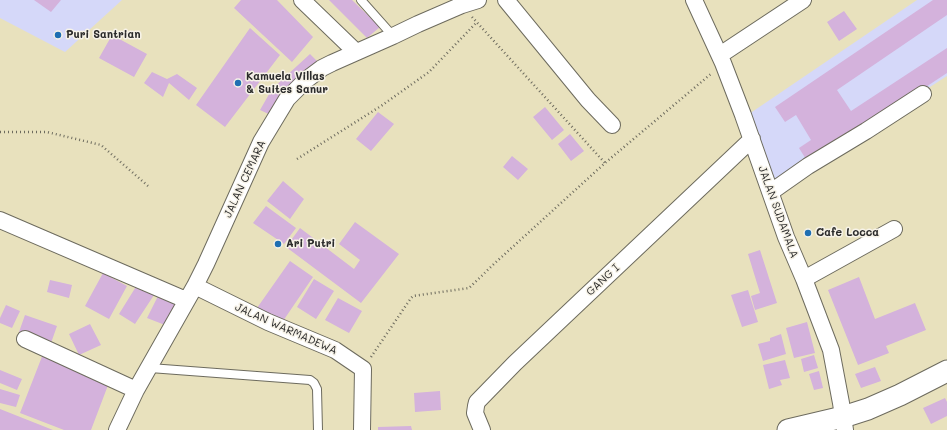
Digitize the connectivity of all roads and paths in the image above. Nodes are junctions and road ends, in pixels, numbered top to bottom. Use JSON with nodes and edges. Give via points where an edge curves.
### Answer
{"nodes":[{"id":1,"x":302,"y":0,"type":"edge"},
{"id":2,"x":361,"y":0,"type":"edge"},
{"id":3,"x":478,"y":0,"type":"edge"},
{"id":4,"x":506,"y":0,"type":"edge"},
{"id":5,"x":694,"y":0,"type":"edge"},
{"id":6,"x":803,"y":0,"type":"edge"},
{"id":7,"x":454,"y":5,"type":"edge"},
{"id":8,"x":477,"y":22,"type":"junction"},
{"id":9,"x":393,"y":36,"type":"junction"},
{"id":10,"x":356,"y":52,"type":"junction"},
{"id":11,"x":722,"y":59,"type":"junction"},
{"id":12,"x":923,"y":94,"type":"dead end"},
{"id":13,"x":612,"y":125,"type":"dead end"},
{"id":14,"x":0,"y":132,"type":"edge"},
{"id":15,"x":752,"y":139,"type":"junction"},
{"id":16,"x":297,"y":159,"type":"dead end"},
{"id":17,"x":605,"y":163,"type":"junction"},
{"id":18,"x":148,"y":186,"type":"dead end"},
{"id":19,"x":771,"y":192,"type":"junction"},
{"id":20,"x":0,"y":220,"type":"edge"},
{"id":21,"x":894,"y":230,"type":"dead end"},
{"id":22,"x":804,"y":279,"type":"junction"},
{"id":23,"x":195,"y":286,"type":"junction"},
{"id":24,"x":186,"y":300,"type":"junction"},
{"id":25,"x":25,"y":339,"type":"dead end"},
{"id":26,"x":150,"y":368,"type":"junction"},
{"id":27,"x":363,"y":369,"type":"junction"},
{"id":28,"x":947,"y":371,"type":"edge"},
{"id":29,"x":136,"y":390,"type":"junction"},
{"id":30,"x":844,"y":424,"type":"edge"},
{"id":31,"x":117,"y":430,"type":"edge"},
{"id":32,"x":318,"y":430,"type":"edge"},
{"id":33,"x":362,"y":430,"type":"edge"},
{"id":34,"x":482,"y":430,"type":"edge"},
{"id":35,"x":788,"y":430,"type":"edge"}],
"edges":[{"from":1,"to":10,"type":"street"},
{"from":2,"to":9,"type":"lane"},
{"from":3,"to":7,"type":"street","name":"JALAN CEMARA"},
{"from":4,"to":13,"type":"street","via":[[588,100]]},
{"from":5,"to":11,"type":"street","name":"JALAN SUDAMALA"},
{"from":6,"to":11,"type":"street"},
{"from":7,"to":8,"type":"path"},
{"from":7,"to":9,"type":"street","name":"JALAN CEMARA"},
{"from":8,"to":16,"type":"path","via":[[429,72]]},
{"from":8,"to":17,"type":"path"},
{"from":9,"to":10,"type":"street","name":"JALAN CEMARA"},
{"from":10,"to":23,"type":"street","name":"JALAN CEMARA","via":[[322,68],[287,99],[261,142]]},
{"from":11,"to":15,"type":"street","name":"JALAN SUDAMALA"},
{"from":11,"to":17,"type":"path"},
{"from":12,"to":19,"type":"street"},
{"from":14,"to":18,"type":"path","via":[[47,132],[101,146]]},
{"from":15,"to":19,"type":"street","name":"JALAN SUDAMALA"},
{"from":15,"to":34,"type":"street","name":"GANG I","via":[[477,402],[475,413]]},
{"from":17,"to":27,"type":"path","via":[[469,288],[413,296]]},
{"from":19,"to":22,"type":"street","name":"JALAN SUDAMALA"},
{"from":20,"to":24,"type":"street"},
{"from":21,"to":22,"type":"street"},
{"from":22,"to":30,"type":"street","name":"JALAN SUDAMALA","via":[[831,350]]},
{"from":23,"to":24,"type":"street","name":"JALAN CEMARA"},
{"from":23,"to":27,"type":"street","name":"JALAN WARMADEWA","via":[[268,322],[335,350]]},
{"from":24,"to":26,"type":"street","name":"JALAN CEMARA"},
{"from":25,"to":29,"type":"street"},
{"from":26,"to":29,"type":"street","name":"JALAN CEMARA"},
{"from":26,"to":32,"type":"lane","via":[[310,380],[316,389]]},
{"from":27,"to":33,"type":"street"},
{"from":28,"to":30,"type":"street","via":[[868,409]]},
{"from":29,"to":31,"type":"street","name":"JALAN CEMARA"},
{"from":30,"to":35,"type":"street"}]}
